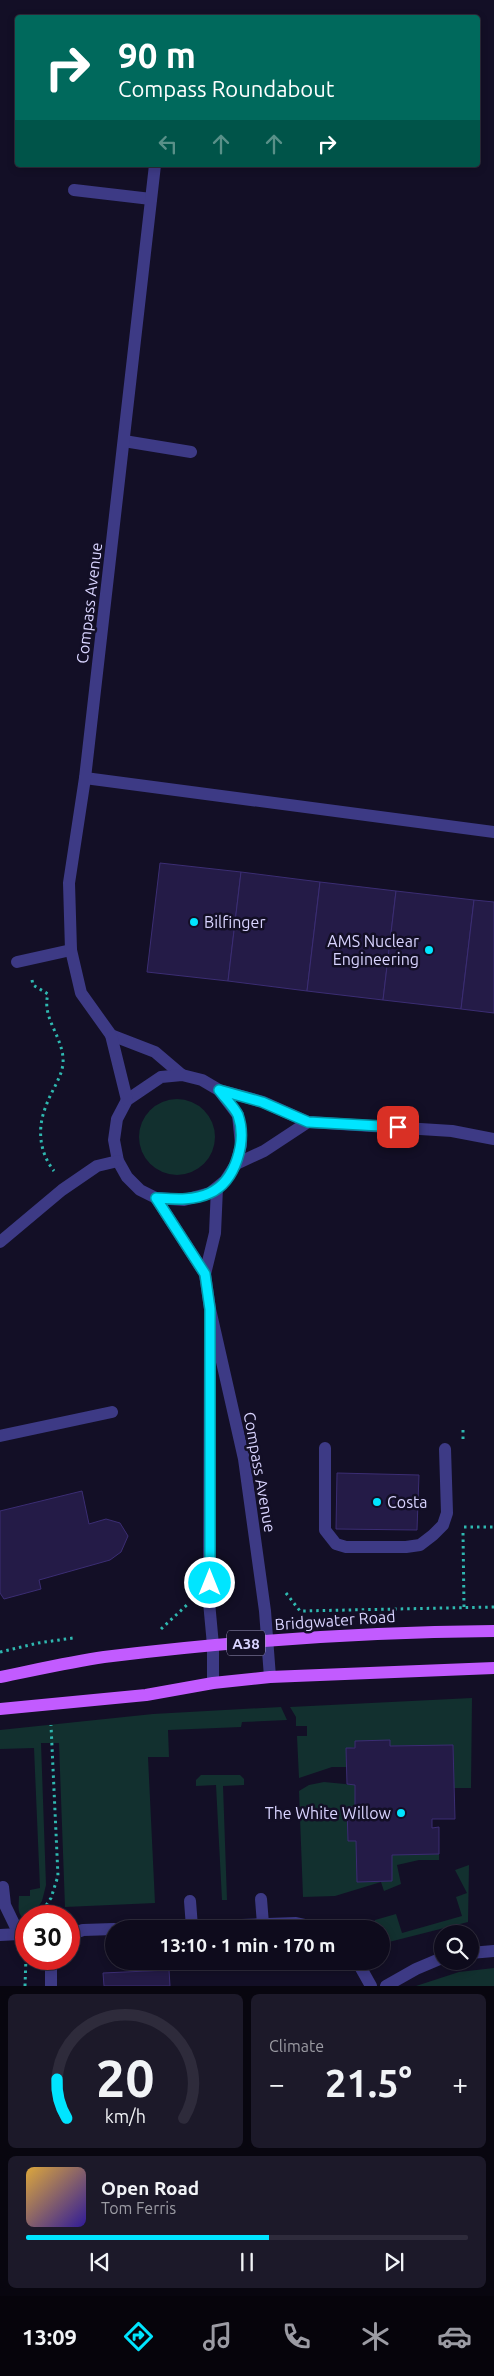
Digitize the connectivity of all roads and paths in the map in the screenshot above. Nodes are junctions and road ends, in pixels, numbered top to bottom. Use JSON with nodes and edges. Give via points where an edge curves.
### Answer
{"nodes":[{"id":1,"x":155,"y":167,"type":"edge"},
{"id":2,"x":74,"y":190,"type":"dead end"},
{"id":3,"x":151,"y":199,"type":"junction"},
{"id":4,"x":124,"y":441,"type":"junction"},
{"id":5,"x":191,"y":452,"type":"dead end"},
{"id":6,"x":86,"y":778,"type":"junction"},
{"id":7,"x":494,"y":832,"type":"edge"},
{"id":8,"x":70,"y":950,"type":"junction"},
{"id":9,"x":23,"y":960,"type":"joint"},
{"id":10,"x":111,"y":1034,"type":"junction"},
{"id":11,"x":182,"y":1075,"type":"junction"},
{"id":12,"x":219,"y":1090,"type":"junction"},
{"id":13,"x":127,"y":1100,"type":"junction"},
{"id":14,"x":308,"y":1122,"type":"junction"},
{"id":15,"x":494,"y":1139,"type":"edge"},
{"id":16,"x":118,"y":1161,"type":"junction"},
{"id":17,"x":236,"y":1164,"type":"junction"},
{"id":18,"x":67,"y":1187,"type":"junction"},
{"id":19,"x":217,"y":1188,"type":"junction"},
{"id":20,"x":156,"y":1198,"type":"junction"},
{"id":21,"x":0,"y":1242,"type":"edge"},
{"id":22,"x":205,"y":1274,"type":"junction"},
{"id":23,"x":210,"y":1309,"type":"junction"},
{"id":24,"x":112,"y":1412,"type":"dead end"},
{"id":25,"x":0,"y":1436,"type":"edge"},
{"id":26,"x":325,"y":1448,"type":"dead end"},
{"id":27,"x":445,"y":1449,"type":"dead end"},
{"id":28,"x":494,"y":1526,"type":"edge"},
{"id":29,"x":463,"y":1527,"type":"dead end"},
{"id":30,"x":284,"y":1588,"type":"dead end"},
{"id":31,"x":186,"y":1603,"type":"dead end"},
{"id":32,"x":494,"y":1607,"type":"edge"},
{"id":33,"x":152,"y":1630,"type":"dead end"},
{"id":34,"x":494,"y":1631,"type":"edge"},
{"id":35,"x":82,"y":1637,"type":"dead end"},
{"id":36,"x":268,"y":1641,"type":"junction"},
{"id":37,"x":213,"y":1646,"type":"junction"},
{"id":38,"x":0,"y":1652,"type":"edge"},
{"id":39,"x":494,"y":1668,"type":"edge"},
{"id":40,"x":0,"y":1677,"type":"edge"},
{"id":41,"x":270,"y":1677,"type":"junction"},
{"id":42,"x":213,"y":1683,"type":"junction"},
{"id":43,"x":0,"y":1709,"type":"edge"},
{"id":44,"x":50,"y":1720,"type":"dead end"},
{"id":45,"x":3,"y":1887,"type":"dead end"},
{"id":46,"x":261,"y":1898,"type":"dead end"},
{"id":47,"x":190,"y":1900,"type":"dead end"},
{"id":48,"x":46,"y":1905,"type":"edge"},
{"id":49,"x":191,"y":1920,"type":"edge"},
{"id":50,"x":263,"y":1920,"type":"edge"},
{"id":51,"x":15,"y":1921,"type":"edge"},
{"id":52,"x":105,"y":1929,"type":"edge"},
{"id":53,"x":80,"y":1931,"type":"edge"},
{"id":54,"x":0,"y":1935,"type":"edge"},
{"id":55,"x":15,"y":1935,"type":"edge"},
{"id":56,"x":494,"y":1951,"type":"edge"},
{"id":57,"x":479,"y":1952,"type":"edge"},
{"id":58,"x":434,"y":1961,"type":"edge"},
{"id":59,"x":26,"y":1970,"type":"edge"},
{"id":60,"x":51,"y":1970,"type":"edge"},
{"id":61,"x":362,"y":1970,"type":"edge"},
{"id":62,"x":25,"y":1986,"type":"edge"},
{"id":63,"x":51,"y":1986,"type":"edge"},
{"id":64,"x":371,"y":1986,"type":"edge"},
{"id":65,"x":386,"y":1986,"type":"edge"}],
"edges":[{"from":1,"to":3,"type":"street","name":"Compass Avenue"},
{"from":2,"to":3,"type":"street"},
{"from":3,"to":4,"type":"street","name":"Compass Avenue"},
{"from":4,"to":5,"type":"street"},
{"from":4,"to":6,"type":"street","name":"Compass Avenue"},
{"from":6,"to":7,"type":"street"},
{"from":6,"to":8,"type":"street","name":"Compass Avenue","via":[[70,883]]},
{"from":8,"to":9,"type":"street"},
{"from":8,"to":10,"type":"street","name":"Compass Avenue","via":[[80,993]]},
{"from":9,"to":18,"type":"path","via":[[33,984],[48,994],[48,1015],[64,1057],[62,1072],[45,1107],[40,1141],[47,1162]]},
{"from":10,"to":11,"type":"street","via":[[155,1052]]},
{"from":10,"to":13,"type":"street","name":"Compass Avenue"},
{"from":11,"to":12,"type":"street","via":[[202,1080]]},
{"from":11,"to":13,"type":"street","via":[[161,1077]]},
{"from":12,"to":14,"type":"street","via":[[262,1102]]},
{"from":12,"to":17,"type":"street","via":[[238,1115],[241,1145]]},
{"from":13,"to":16,"type":"street","via":[[117,1119],[114,1140]]},
{"from":14,"to":15,"type":"street","via":[[452,1131]]},
{"from":14,"to":17,"type":"street"},
{"from":16,"to":18,"type":"street","via":[[96,1166]]},
{"from":16,"to":20,"type":"street","via":[[140,1190]]},
{"from":17,"to":19,"type":"street"},
{"from":18,"to":21,"type":"street"},
{"from":19,"to":20,"type":"street","via":[[184,1200]]},
{"from":19,"to":22,"type":"street","name":"Compass Avenue","via":[[215,1233]]},
{"from":20,"to":22,"type":"street","name":"Compass Avenue"},
{"from":22,"to":23,"type":"street","name":"Compass Avenue"},
{"from":23,"to":36,"type":"street","name":"Compass Avenue","via":[[244,1459]]},
{"from":23,"to":37,"type":"street","name":"Compass Avenue","via":[[210,1602]]},
{"from":24,"to":25,"type":"street"},
{"from":26,"to":27,"type":"street","via":[[324,1530],[336,1544],[346,1547],[406,1547],[420,1545],[433,1535],[447,1513]]},
{"from":28,"to":29,"type":"path"},
{"from":30,"to":32,"type":"path","via":[[287,1597],[300,1611]]},
{"from":31,"to":33,"type":"path","via":[[162,1628]]},
{"from":34,"to":36,"type":"main road","name":"Bridgwater Road","number":"A38"},
{"from":35,"to":38,"type":"path"},
{"from":36,"to":37,"type":"main road","name":"Bridgwater Road","number":"A38"},
{"from":36,"to":41,"type":"street","name":"Compass Avenue"},
{"from":37,"to":40,"type":"main road","name":"Bridgwater Road","number":"A38","via":[[103,1658]]},
{"from":37,"to":42,"type":"street","name":"Compass Avenue"},
{"from":39,"to":41,"type":"main road","number":"A38"},
{"from":41,"to":42,"type":"main road","number":"A38"},
{"from":42,"to":43,"type":"main road","number":"A38","via":[[146,1695]]},
{"from":44,"to":48,"type":"path","via":[[58,1876]]},
{"from":45,"to":51,"type":"street","via":[[5,1904]]},
{"from":46,"to":50,"type":"street"},
{"from":47,"to":49,"type":"street"},
{"from":52,"to":53,"type":"street"},
{"from":54,"to":55,"type":"street"},
{"from":56,"to":57,"type":"street"},
{"from":58,"to":65,"type":"street"},
{"from":59,"to":62,"type":"path"},
{"from":60,"to":63,"type":"street"},
{"from":61,"to":64,"type":"street"}]}
